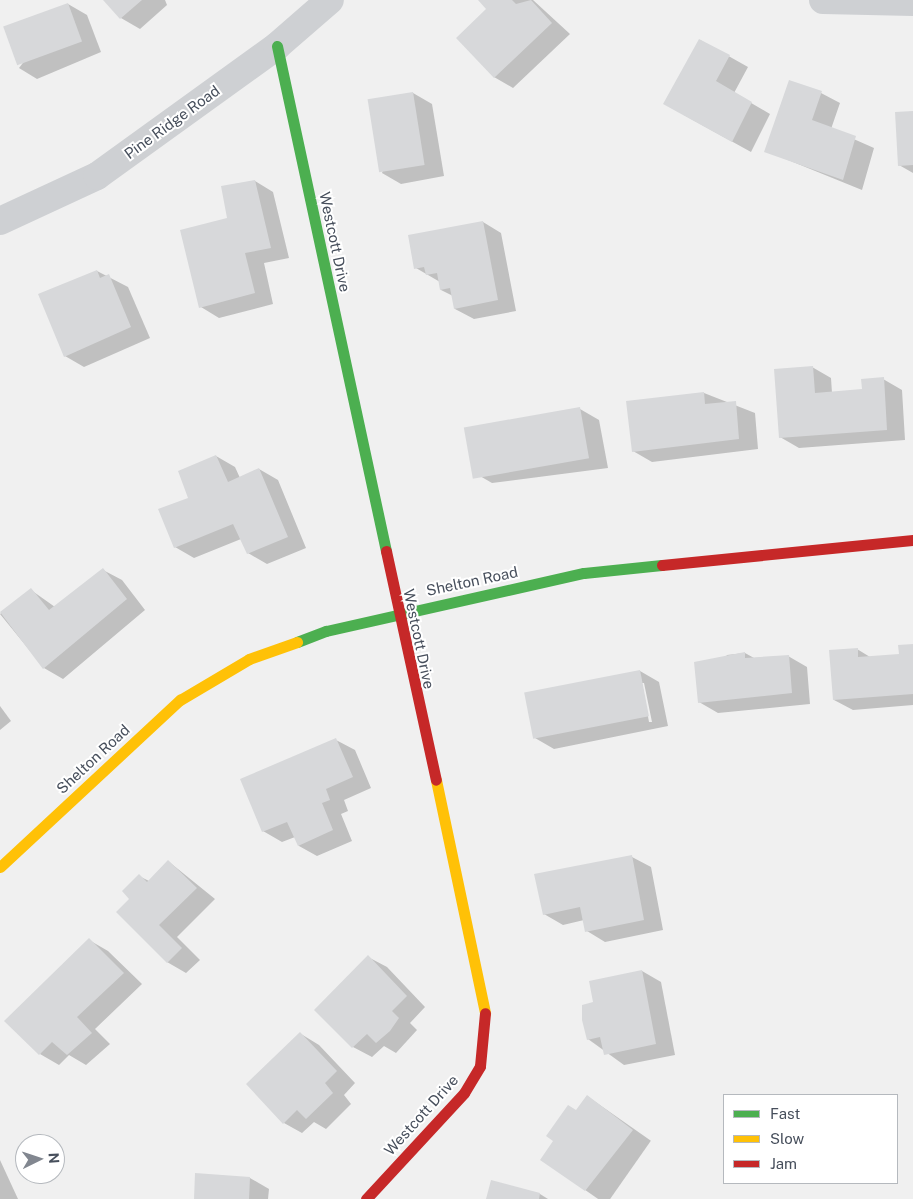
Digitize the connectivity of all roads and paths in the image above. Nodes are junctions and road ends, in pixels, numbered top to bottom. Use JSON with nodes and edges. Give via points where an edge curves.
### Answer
{"nodes":[{"id":1,"x":330,"y":0,"type":"edge"},
{"id":2,"x":824,"y":0,"type":"edge"},
{"id":3,"x":913,"y":2,"type":"edge"},
{"id":4,"x":277,"y":46,"type":"junction"},
{"id":5,"x":0,"y":221,"type":"edge"},
{"id":6,"x":913,"y":540,"type":"edge"},
{"id":7,"x":397,"y":612,"type":"junction"},
{"id":8,"x":0,"y":867,"type":"edge"},
{"id":9,"x":366,"y":1199,"type":"edge"}],
"edges":[{"from":1,"to":4,"type":"street","name":"Pine Ridge Road"},
{"from":2,"to":3,"type":"street"},
{"from":4,"to":5,"type":"street","name":"Pine Ridge Road","via":[[97,176]]},
{"from":4,"to":7,"type":"street","name":"Westcott Drive"},
{"from":6,"to":7,"type":"street","name":"Shelton Road","via":[[584,573]]},
{"from":7,"to":8,"type":"street","name":"Shelton Road","via":[[326,631],[249,659],[180,700]]},
{"from":7,"to":9,"type":"street","name":"Westcott Drive","via":[[484,1002],[486,1037],[480,1066],[464,1093]]}]}
